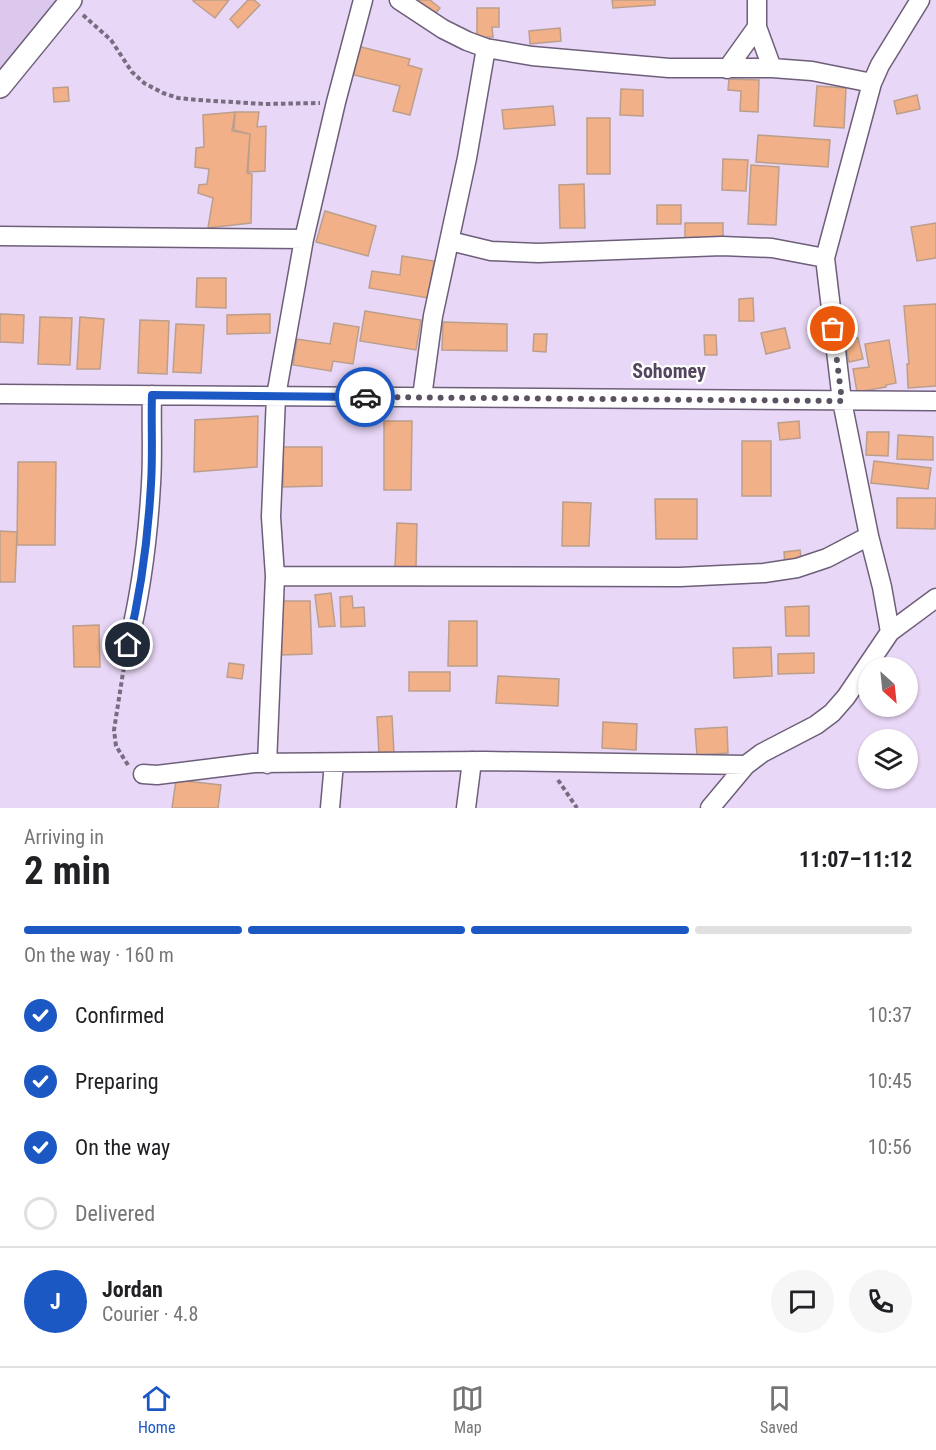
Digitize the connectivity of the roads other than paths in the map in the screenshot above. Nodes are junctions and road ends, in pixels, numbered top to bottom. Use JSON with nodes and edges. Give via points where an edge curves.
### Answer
{"nodes":[{"id":1,"x":363,"y":0,"type":"edge"},
{"id":2,"x":399,"y":0,"type":"edge"},
{"id":3,"x":758,"y":0,"type":"edge"},
{"id":4,"x":920,"y":0,"type":"edge"},
{"id":5,"x":69,"y":3,"type":"edge"},
{"id":6,"x":757,"y":27,"type":"junction"},
{"id":7,"x":486,"y":48,"type":"junction"},
{"id":8,"x":772,"y":68,"type":"junction"},
{"id":9,"x":727,"y":69,"type":"junction"},
{"id":10,"x":872,"y":83,"type":"junction"},
{"id":11,"x":0,"y":87,"type":"edge"},
{"id":12,"x":0,"y":236,"type":"edge"},
{"id":13,"x":304,"y":239,"type":"junction"},
{"id":14,"x":450,"y":241,"type":"junction"},
{"id":15,"x":825,"y":258,"type":"junction"},
{"id":16,"x":0,"y":394,"type":"edge"},
{"id":17,"x":152,"y":395,"type":"junction"},
{"id":18,"x":276,"y":396,"type":"junction"},
{"id":19,"x":422,"y":397,"type":"junction"},
{"id":20,"x":842,"y":401,"type":"junction"},
{"id":21,"x":936,"y":401,"type":"edge"},
{"id":22,"x":869,"y":536,"type":"junction"},
{"id":23,"x":275,"y":576,"type":"junction"},
{"id":24,"x":936,"y":598,"type":"edge"},
{"id":25,"x":890,"y":632,"type":"junction"},
{"id":26,"x":128,"y":645,"type":"road end"},
{"id":27,"x":472,"y":761,"type":"junction"},
{"id":28,"x":334,"y":763,"type":"junction"},
{"id":29,"x":267,"y":764,"type":"junction"},
{"id":30,"x":746,"y":765,"type":"junction"},
{"id":31,"x":143,"y":774,"type":"road end"},
{"id":32,"x":330,"y":808,"type":"edge"},
{"id":33,"x":466,"y":808,"type":"edge"},
{"id":34,"x":710,"y":808,"type":"edge"}],
"edges":[{"from":1,"to":13,"type":"street"},
{"from":2,"to":7,"type":"street","via":[[443,29]]},
{"from":3,"to":6,"type":"street"},
{"from":4,"to":10,"type":"street"},
{"from":5,"to":11,"type":"street"},
{"from":6,"to":8,"type":"street"},
{"from":6,"to":9,"type":"street"},
{"from":7,"to":9,"type":"street","via":[[600,63]]},
{"from":7,"to":14,"type":"street"},
{"from":8,"to":9,"type":"street"},
{"from":8,"to":10,"type":"street","via":[[836,74]]},
{"from":10,"to":15,"type":"street"},
{"from":12,"to":13,"type":"street"},
{"from":13,"to":18,"type":"street"},
{"from":14,"to":15,"type":"street","via":[[491,251],[538,253],[722,246],[772,248]]},
{"from":14,"to":19,"type":"street","via":[[433,316]]},
{"from":15,"to":20,"type":"street"},
{"from":16,"to":17,"type":"street"},
{"from":17,"to":18,"type":"street"},
{"from":17,"to":26,"type":"street","via":[[148,521]]},
{"from":18,"to":19,"type":"street"},
{"from":18,"to":23,"type":"street","via":[[271,508]]},
{"from":19,"to":20,"type":"street"},
{"from":20,"to":21,"type":"street"},
{"from":20,"to":22,"type":"street"},
{"from":22,"to":23,"type":"street","via":[[827,558],[764,573],[680,577]]},
{"from":22,"to":25,"type":"street"},
{"from":23,"to":29,"type":"street"},
{"from":24,"to":25,"type":"street"},
{"from":25,"to":30,"type":"street","via":[[832,714]]},
{"from":27,"to":28,"type":"street"},
{"from":27,"to":30,"type":"street"},
{"from":27,"to":33,"type":"street"},
{"from":28,"to":29,"type":"street"},
{"from":28,"to":32,"type":"street"},
{"from":29,"to":31,"type":"street"},
{"from":30,"to":34,"type":"street"}]}
